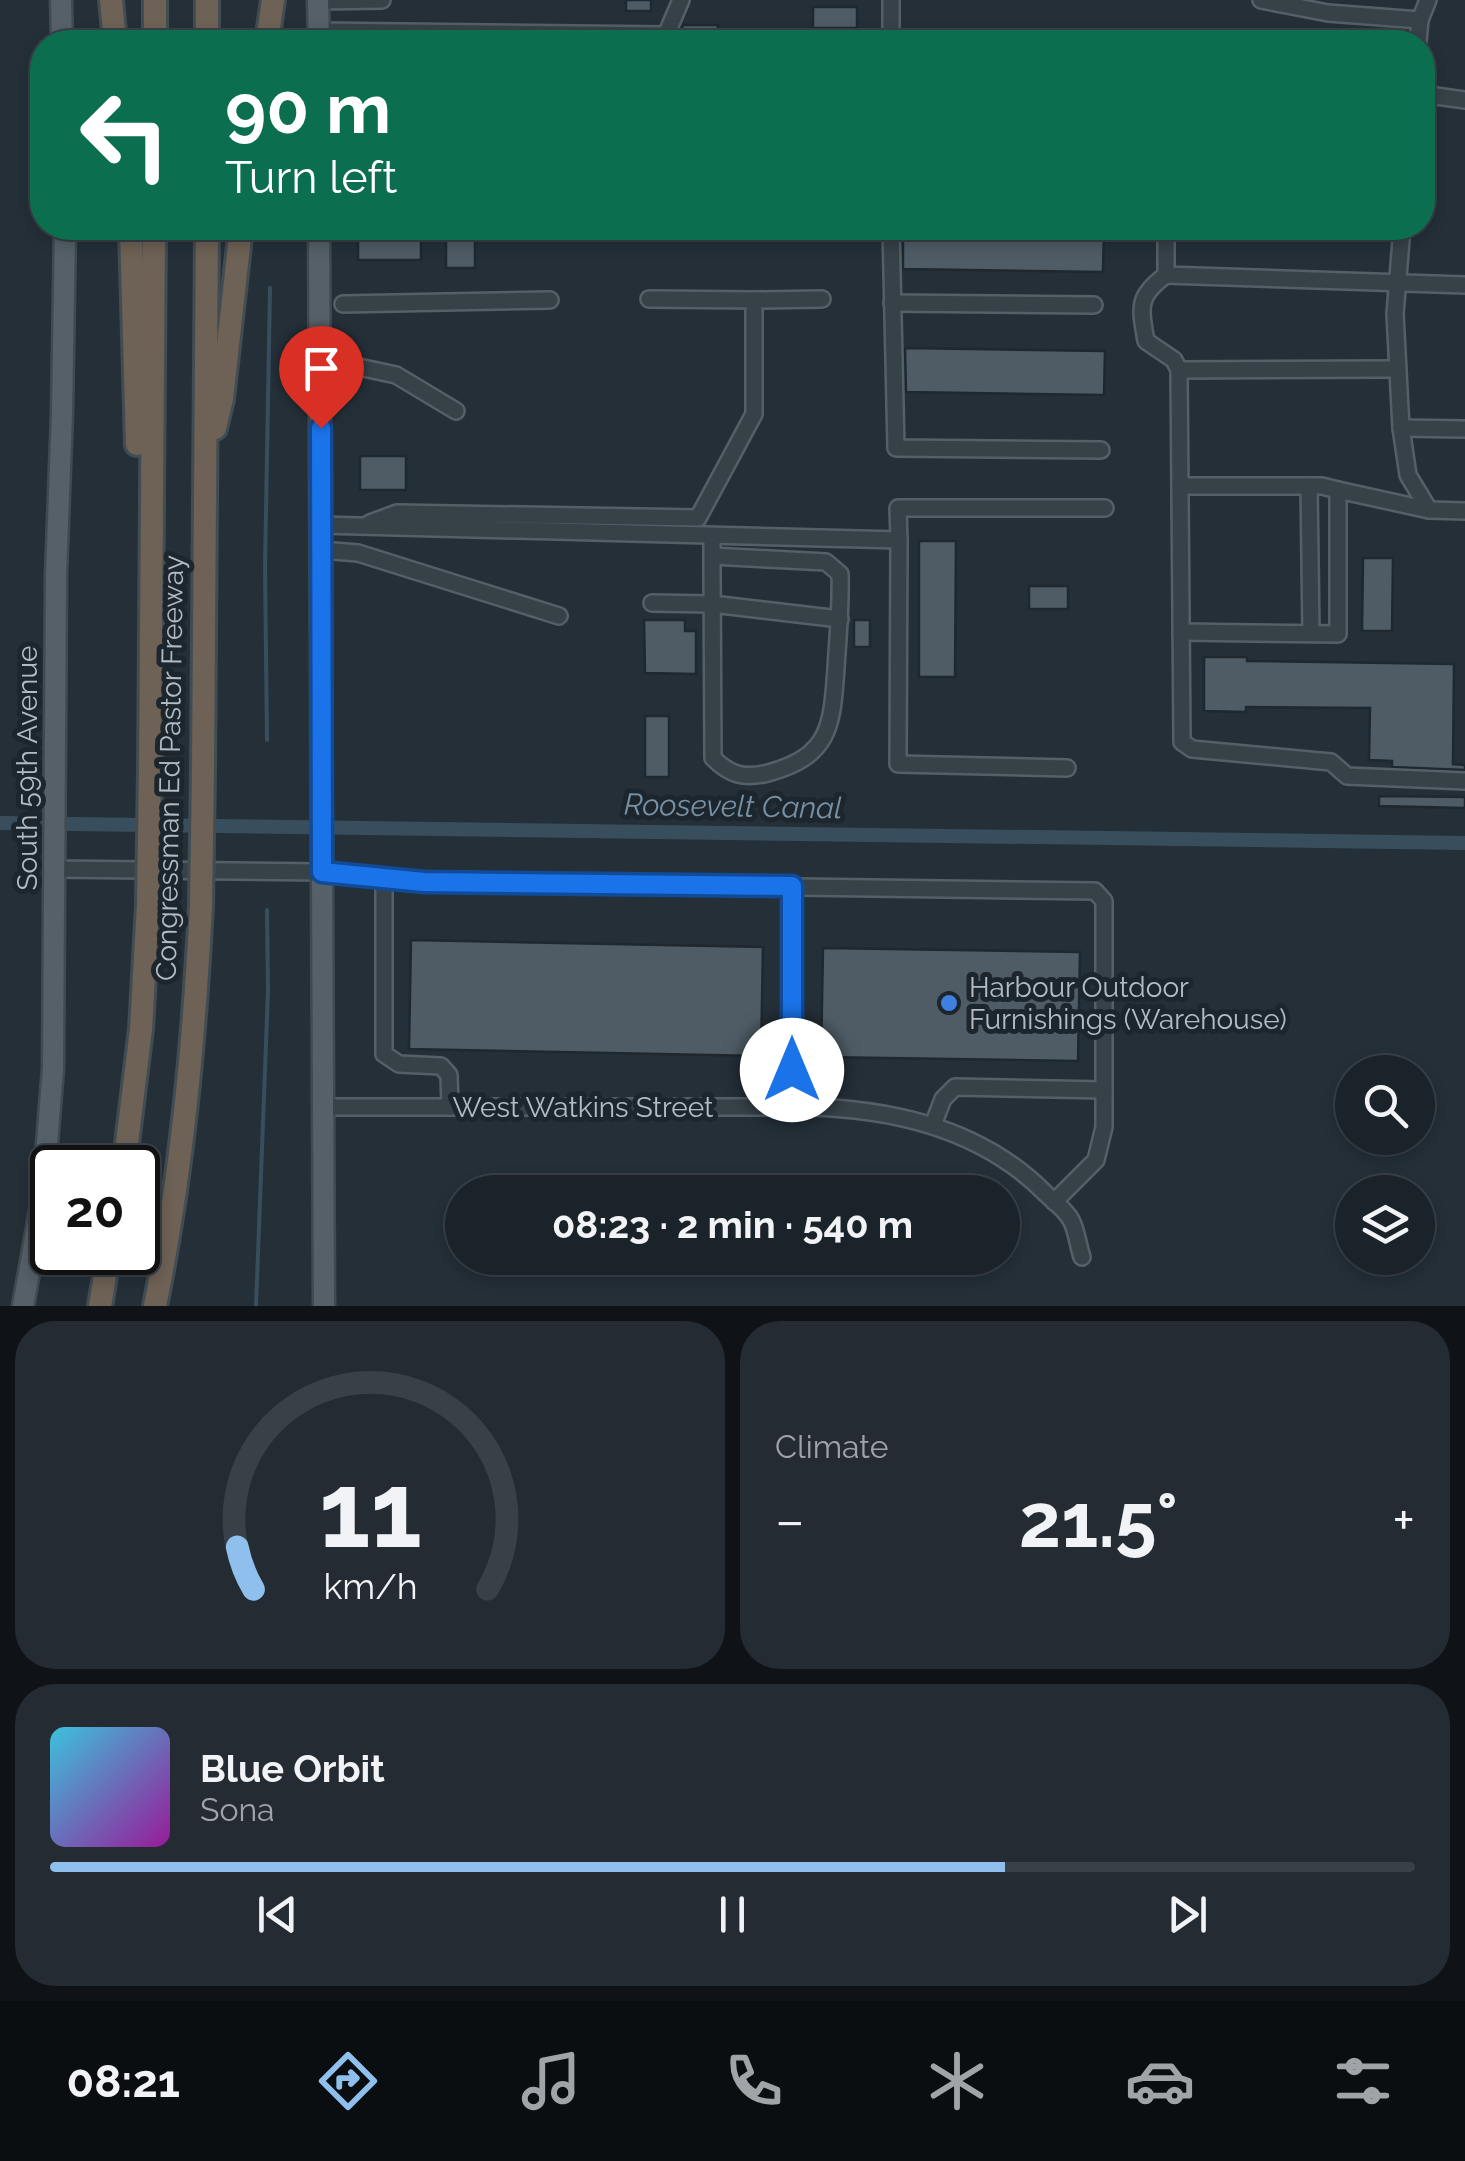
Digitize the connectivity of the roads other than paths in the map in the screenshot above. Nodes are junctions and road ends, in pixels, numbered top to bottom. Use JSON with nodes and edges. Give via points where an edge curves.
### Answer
{"nodes":[{"id":1,"x":61,"y":0,"type":"edge"},
{"id":2,"x":111,"y":0,"type":"edge"},
{"id":3,"x":155,"y":0,"type":"edge"},
{"id":4,"x":206,"y":0,"type":"edge"},
{"id":5,"x":273,"y":0,"type":"edge"},
{"id":6,"x":382,"y":0,"type":"edge"},
{"id":7,"x":681,"y":0,"type":"edge"},
{"id":8,"x":891,"y":0,"type":"edge"},
{"id":9,"x":1261,"y":0,"type":"edge"},
{"id":10,"x":1428,"y":0,"type":"edge"},
{"id":11,"x":318,"y":1,"type":"edge"},
{"id":12,"x":1420,"y":20,"type":"junction"},
{"id":13,"x":62,"y":30,"type":"edge"},
{"id":14,"x":115,"y":30,"type":"edge"},
{"id":15,"x":155,"y":30,"type":"edge"},
{"id":16,"x":207,"y":30,"type":"edge"},
{"id":17,"x":269,"y":30,"type":"edge"},
{"id":18,"x":319,"y":30,"type":"edge"},
{"id":19,"x":668,"y":30,"type":"edge"},
{"id":20,"x":891,"y":30,"type":"edge"},
{"id":21,"x":1419,"y":30,"type":"edge"},
{"id":22,"x":1435,"y":96,"type":"edge"},
{"id":23,"x":1465,"y":100,"type":"edge"},
{"id":24,"x":65,"y":240,"type":"edge"},
{"id":25,"x":131,"y":240,"type":"edge"},
{"id":26,"x":154,"y":240,"type":"edge"},
{"id":27,"x":207,"y":240,"type":"edge"},
{"id":28,"x":240,"y":240,"type":"edge"},
{"id":29,"x":319,"y":240,"type":"edge"},
{"id":30,"x":891,"y":240,"type":"edge"},
{"id":31,"x":1166,"y":240,"type":"edge"},
{"id":32,"x":1401,"y":240,"type":"edge"},
{"id":33,"x":1166,"y":276,"type":"junction"},
{"id":34,"x":1398,"y":282,"type":"junction"},
{"id":35,"x":1465,"y":285,"type":"edge"},
{"id":36,"x":822,"y":299,"type":"dead end"},
{"id":37,"x":550,"y":300,"type":"dead end"},
{"id":38,"x":650,"y":300,"type":"dead end"},
{"id":39,"x":754,"y":300,"type":"junction"},
{"id":40,"x":892,"y":303,"type":"junction"},
{"id":41,"x":343,"y":304,"type":"dead end"},
{"id":42,"x":1094,"y":305,"type":"dead end"},
{"id":43,"x":345,"y":364,"type":"dead end"},
{"id":44,"x":1396,"y":368,"type":"junction"},
{"id":45,"x":1179,"y":370,"type":"junction"},
{"id":46,"x":456,"y":411,"type":"dead end"},
{"id":47,"x":1401,"y":428,"type":"junction"},
{"id":48,"x":1465,"y":429,"type":"edge"},
{"id":49,"x":1100,"y":450,"type":"dead end"},
{"id":50,"x":205,"y":470,"type":"junction"},
{"id":51,"x":1180,"y":486,"type":"junction"},
{"id":52,"x":1309,"y":486,"type":"junction"},
{"id":53,"x":1338,"y":490,"type":"junction"},
{"id":54,"x":151,"y":507,"type":"junction"},
{"id":55,"x":1105,"y":508,"type":"dead end"},
{"id":56,"x":1429,"y":510,"type":"junction"},
{"id":57,"x":1465,"y":512,"type":"edge"},
{"id":58,"x":321,"y":525,"type":"junction"},
{"id":59,"x":362,"y":526,"type":"junction"},
{"id":60,"x":712,"y":537,"type":"junction"},
{"id":61,"x":899,"y":540,"type":"junction"},
{"id":62,"x":321,"y":550,"type":"junction"},
{"id":63,"x":712,"y":556,"type":"junction"},
{"id":64,"x":652,"y":603,"type":"dead end"},
{"id":65,"x":712,"y":604,"type":"junction"},
{"id":66,"x":559,"y":616,"type":"dead end"},
{"id":67,"x":840,"y":619,"type":"junction"},
{"id":68,"x":1181,"y":632,"type":"junction"},
{"id":69,"x":1311,"y":633,"type":"junction"},
{"id":70,"x":1067,"y":768,"type":"dead end"},
{"id":71,"x":1465,"y":781,"type":"edge"},
{"id":72,"x":54,"y":868,"type":"junction"},
{"id":73,"x":322,"y":872,"type":"junction"},
{"id":74,"x":384,"y":878,"type":"junction"},
{"id":75,"x":792,"y":886,"type":"junction"},
{"id":76,"x":1104,"y":1090,"type":"junction"},
{"id":77,"x":323,"y":1107,"type":"junction"},
{"id":78,"x":450,"y":1107,"type":"junction"},
{"id":79,"x":792,"y":1107,"type":"junction"},
{"id":80,"x":932,"y":1125,"type":"junction"},
{"id":81,"x":127,"y":1145,"type":"edge"},
{"id":82,"x":1054,"y":1202,"type":"junction"},
{"id":83,"x":1082,"y":1258,"type":"dead end"},
{"id":84,"x":100,"y":1275,"type":"edge"},
{"id":85,"x":105,"y":1275,"type":"edge"},
{"id":86,"x":24,"y":1306,"type":"edge"},
{"id":87,"x":86,"y":1306,"type":"edge"},
{"id":88,"x":100,"y":1306,"type":"edge"},
{"id":89,"x":156,"y":1306,"type":"edge"},
{"id":90,"x":324,"y":1306,"type":"edge"}],
"edges":[{"from":1,"to":13,"type":"main road"},
{"from":2,"to":14,"type":"highway"},
{"from":3,"to":15,"type":"highway"},
{"from":4,"to":16,"type":"highway"},
{"from":5,"to":17,"type":"highway"},
{"from":6,"to":11,"type":"street"},
{"from":7,"to":19,"type":"street"},
{"from":8,"to":20,"type":"street"},
{"from":9,"to":12,"type":"street","via":[[1328,14]]},
{"from":10,"to":12,"type":"street"},
{"from":11,"to":18,"type":"main road"},
{"from":12,"to":21,"type":"street"},
{"from":22,"to":23,"type":"street"},
{"from":24,"to":72,"type":"main road","name":"South 59th Avenue"},
{"from":25,"to":54,"type":"highway","via":[[138,468]]},
{"from":26,"to":54,"type":"highway","name":"Congressman Ed Pastor Freeway"},
{"from":27,"to":50,"type":"highway","name":"Congressman Ed Pastor Freeway"},
{"from":28,"to":50,"type":"highway","via":[[222,398]]},
{"from":29,"to":58,"type":"main road"},
{"from":30,"to":40,"type":"street"},
{"from":31,"to":33,"type":"street"},
{"from":32,"to":34,"type":"street"},
{"from":33,"to":34,"type":"street"},
{"from":33,"to":45,"type":"street","via":[[1142,299],[1144,330],[1146,341]]},
{"from":34,"to":35,"type":"street"},
{"from":34,"to":44,"type":"street"},
{"from":36,"to":39,"type":"street"},
{"from":37,"to":41,"type":"street"},
{"from":38,"to":39,"type":"street"},
{"from":39,"to":59,"type":"street","via":[[754,414],[698,518],[397,513]]},
{"from":40,"to":42,"type":"street"},
{"from":40,"to":49,"type":"street","via":[[896,448]]},
{"from":43,"to":46,"type":"street","via":[[396,374]]},
{"from":44,"to":45,"type":"street"},
{"from":44,"to":47,"type":"street"},
{"from":45,"to":51,"type":"street"},
{"from":47,"to":48,"type":"street"},
{"from":47,"to":56,"type":"street","via":[[1408,476]]},
{"from":50,"to":89,"type":"highway","name":"Congressman Ed Pastor Freeway","bridge":true,"via":[[201,906],[192,1062]]},
{"from":51,"to":52,"type":"street"},
{"from":51,"to":68,"type":"street"},
{"from":52,"to":53,"type":"street"},
{"from":52,"to":69,"type":"street"},
{"from":53,"to":56,"type":"street"},
{"from":53,"to":69,"type":"street","via":[[1338,634]]},
{"from":54,"to":81,"type":"highway","name":"Congressman Ed Pastor Freeway","bridge":true,"via":[[148,905]]},
{"from":55,"to":61,"type":"street","via":[[898,508]]},
{"from":56,"to":57,"type":"street"},
{"from":58,"to":59,"type":"street"},
{"from":58,"to":62,"type":"main road"},
{"from":59,"to":60,"type":"street"},
{"from":60,"to":61,"type":"street"},
{"from":60,"to":63,"type":"street"},
{"from":61,"to":70,"type":"street","via":[[898,764]]},
{"from":62,"to":66,"type":"street","via":[[358,553]]},
{"from":62,"to":73,"type":"main road"},
{"from":63,"to":65,"type":"street"},
{"from":63,"to":67,"type":"street","via":[[826,562],[840,574]]},
{"from":64,"to":65,"type":"street"},
{"from":65,"to":67,"type":"street"},
{"from":65,"to":67,"type":"street","via":[[713,758],[744,777],[808,757],[828,732]]},
{"from":68,"to":69,"type":"street"},
{"from":68,"to":71,"type":"street","via":[[1182,742],[1192,749],[1331,762],[1347,776]]},
{"from":72,"to":73,"type":"street"},
{"from":72,"to":86,"type":"main road","name":"South 59th Avenue","via":[[52,1086]]},
{"from":73,"to":74,"type":"street"},
{"from":73,"to":77,"type":"main road"},
{"from":74,"to":75,"type":"street"},
{"from":74,"to":78,"type":"street","via":[[384,1054],[399,1064],[441,1066],[450,1075]]},
{"from":75,"to":76,"type":"street","via":[[1094,891],[1104,902]]},
{"from":75,"to":79,"type":"street"},
{"from":76,"to":80,"type":"street","via":[[955,1087]]},
{"from":76,"to":82,"type":"street","via":[[1096,1160]]},
{"from":77,"to":78,"type":"street","name":"West Watkins Street"},
{"from":77,"to":90,"type":"main road"},
{"from":78,"to":79,"type":"street","name":"West Watkins Street"},
{"from":79,"to":80,"type":"street","name":"West Watkins Street","via":[[857,1108]]},
{"from":80,"to":82,"type":"street","name":"West Watkins Street","via":[[1011,1164]]},
{"from":82,"to":83,"type":"street","name":"West Watkins Street","via":[[1070,1218]]},
{"from":84,"to":87,"type":"highway"},
{"from":85,"to":88,"type":"highway"}]}
